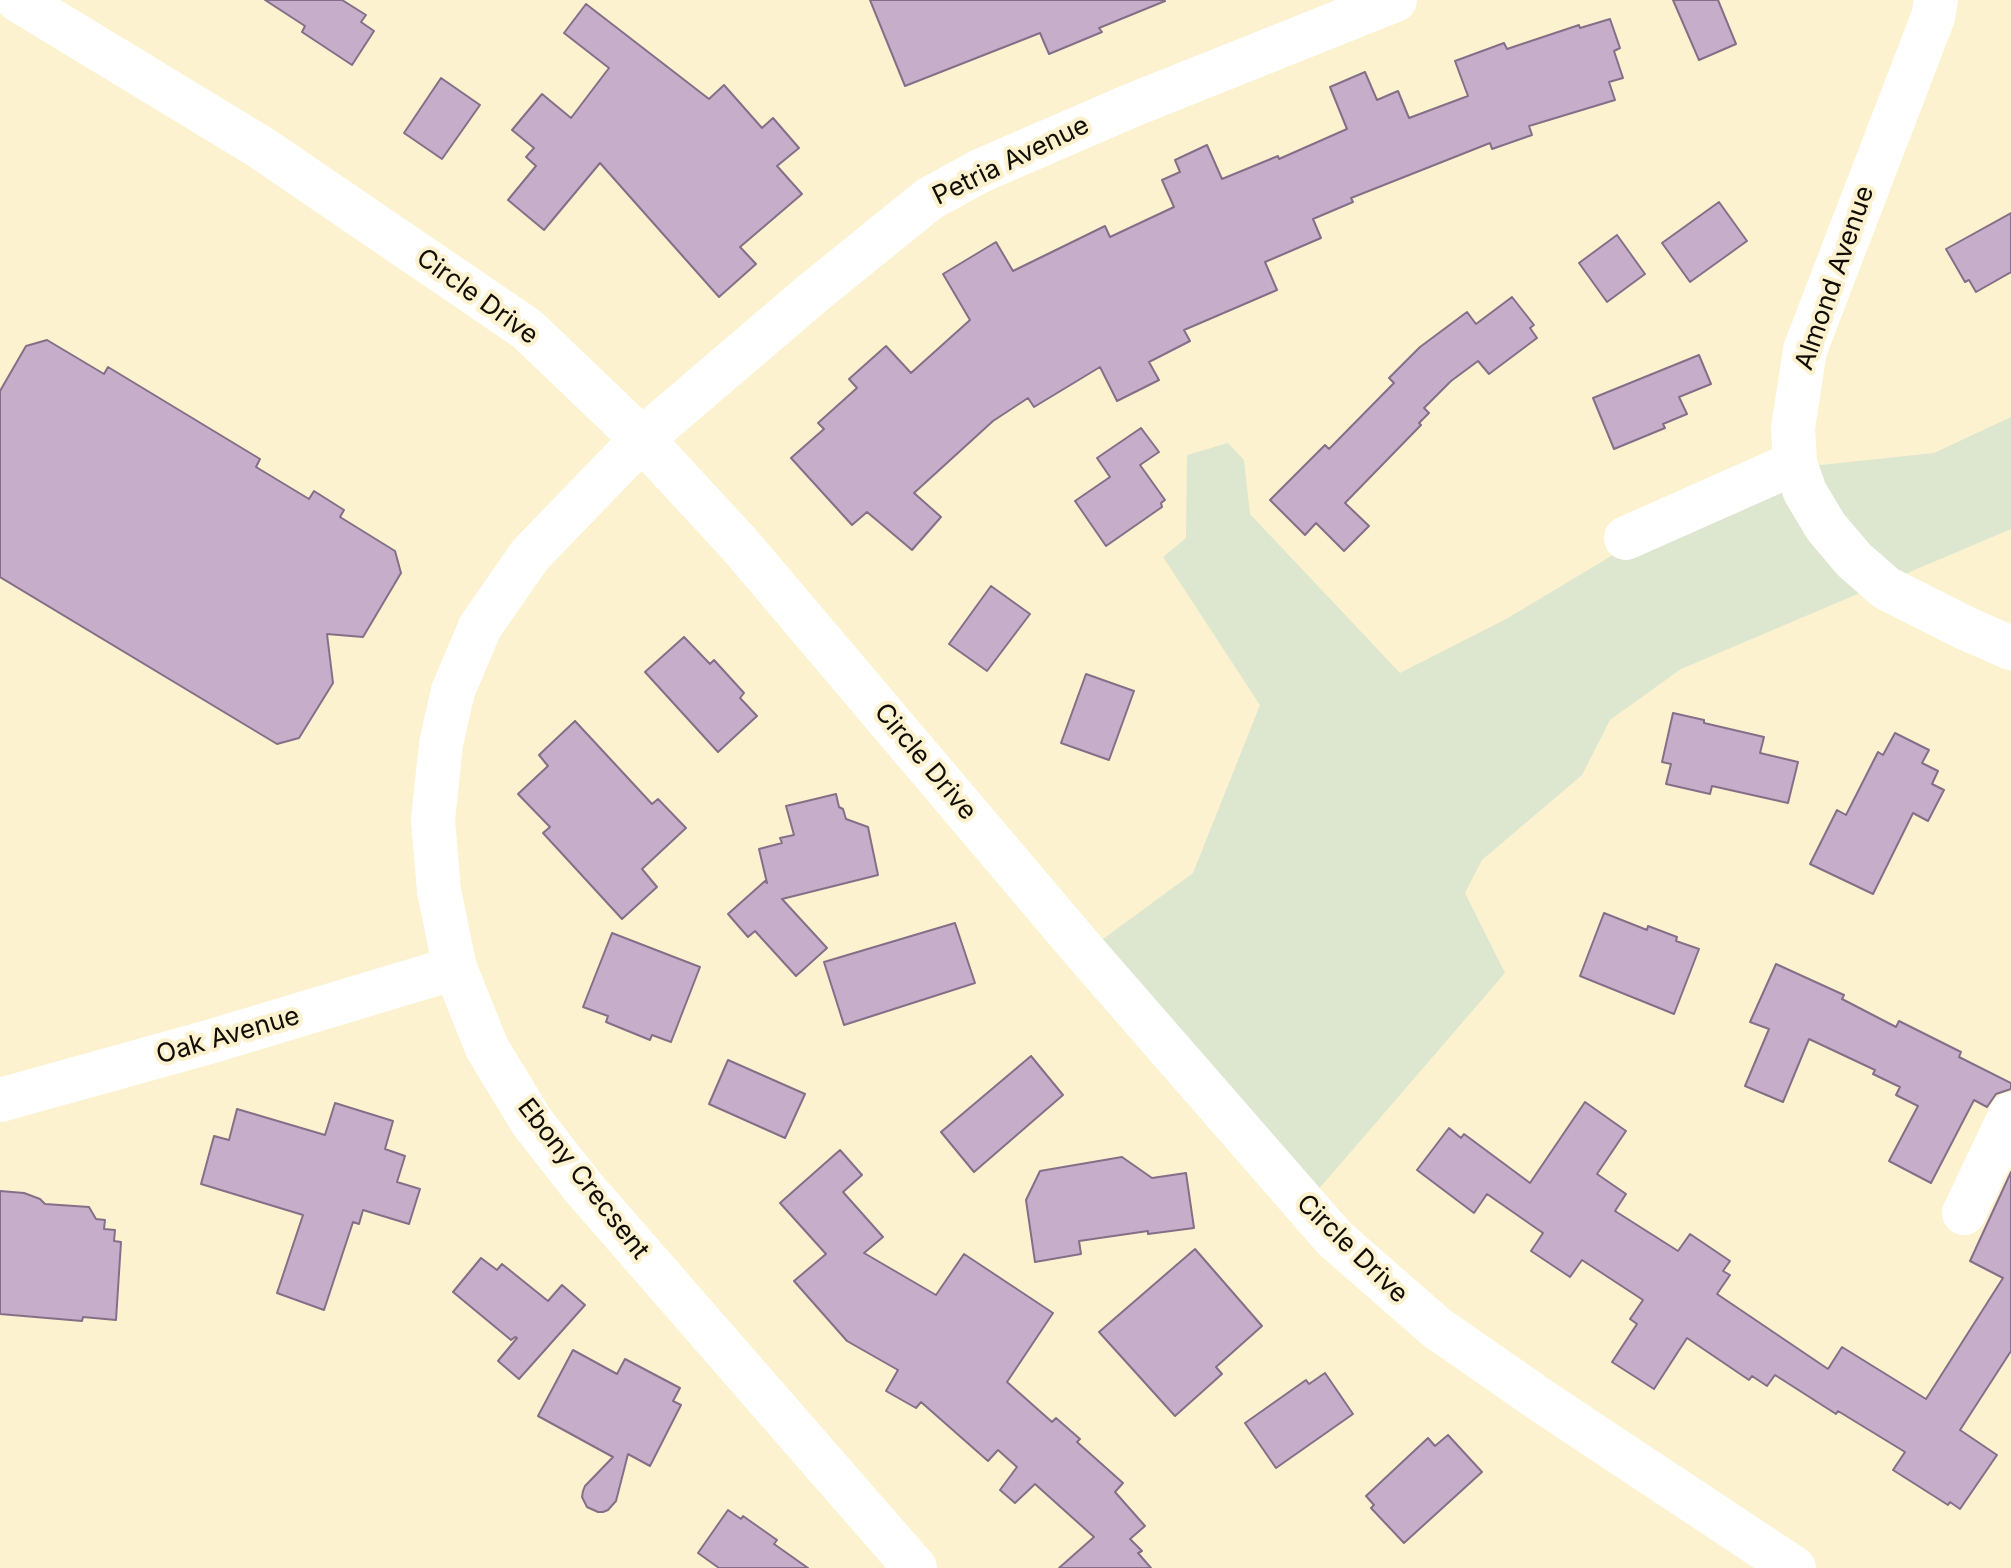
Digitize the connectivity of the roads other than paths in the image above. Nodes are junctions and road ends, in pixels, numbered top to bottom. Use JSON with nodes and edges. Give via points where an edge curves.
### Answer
{"nodes":[{"id":1,"x":18,"y":0,"type":"edge"},
{"id":2,"x":1395,"y":0,"type":"edge"},
{"id":3,"x":1936,"y":0,"type":"edge"},
{"id":4,"x":642,"y":439,"type":"junction"},
{"id":5,"x":1795,"y":463,"type":"junction"},
{"id":6,"x":1626,"y":538,"type":"dead end"},
{"id":7,"x":2011,"y":648,"type":"edge"},
{"id":8,"x":455,"y":968,"type":"junction"},
{"id":9,"x":0,"y":1100,"type":"edge"},
{"id":10,"x":2011,"y":1114,"type":"edge"},
{"id":11,"x":1964,"y":1213,"type":"dead end"},
{"id":12,"x":915,"y":1568,"type":"edge"},
{"id":13,"x":1794,"y":1568,"type":"edge"}],
"edges":[{"from":1,"to":4,"type":"street","name":"Circle Drive","via":[[260,147],[527,329]]},
{"from":2,"to":4,"type":"street","name":"Petria Avenue","via":[[1130,106],[935,194]]},
{"from":3,"to":5,"type":"street","name":"Almond Avenue","via":[[1805,350],[1793,428]]},
{"from":4,"to":8,"type":"street","name":"Ebony Crecsent","via":[[530,555],[480,627],[453,691],[433,820],[439,891]]},
{"from":4,"to":13,"type":"street","name":"Circle Drive","via":[[740,545],[1335,1239],[1437,1328]]},
{"from":5,"to":6,"type":"street"},
{"from":5,"to":7,"type":"street","name":"Almond Avenue","via":[[1826,527],[1886,588]]},
{"from":8,"to":9,"type":"street","name":"Oak Avenue"},
{"from":8,"to":12,"type":"street","name":"Ebony Crecsent","via":[[487,1048],[532,1122]]},
{"from":10,"to":11,"type":"street"}]}
